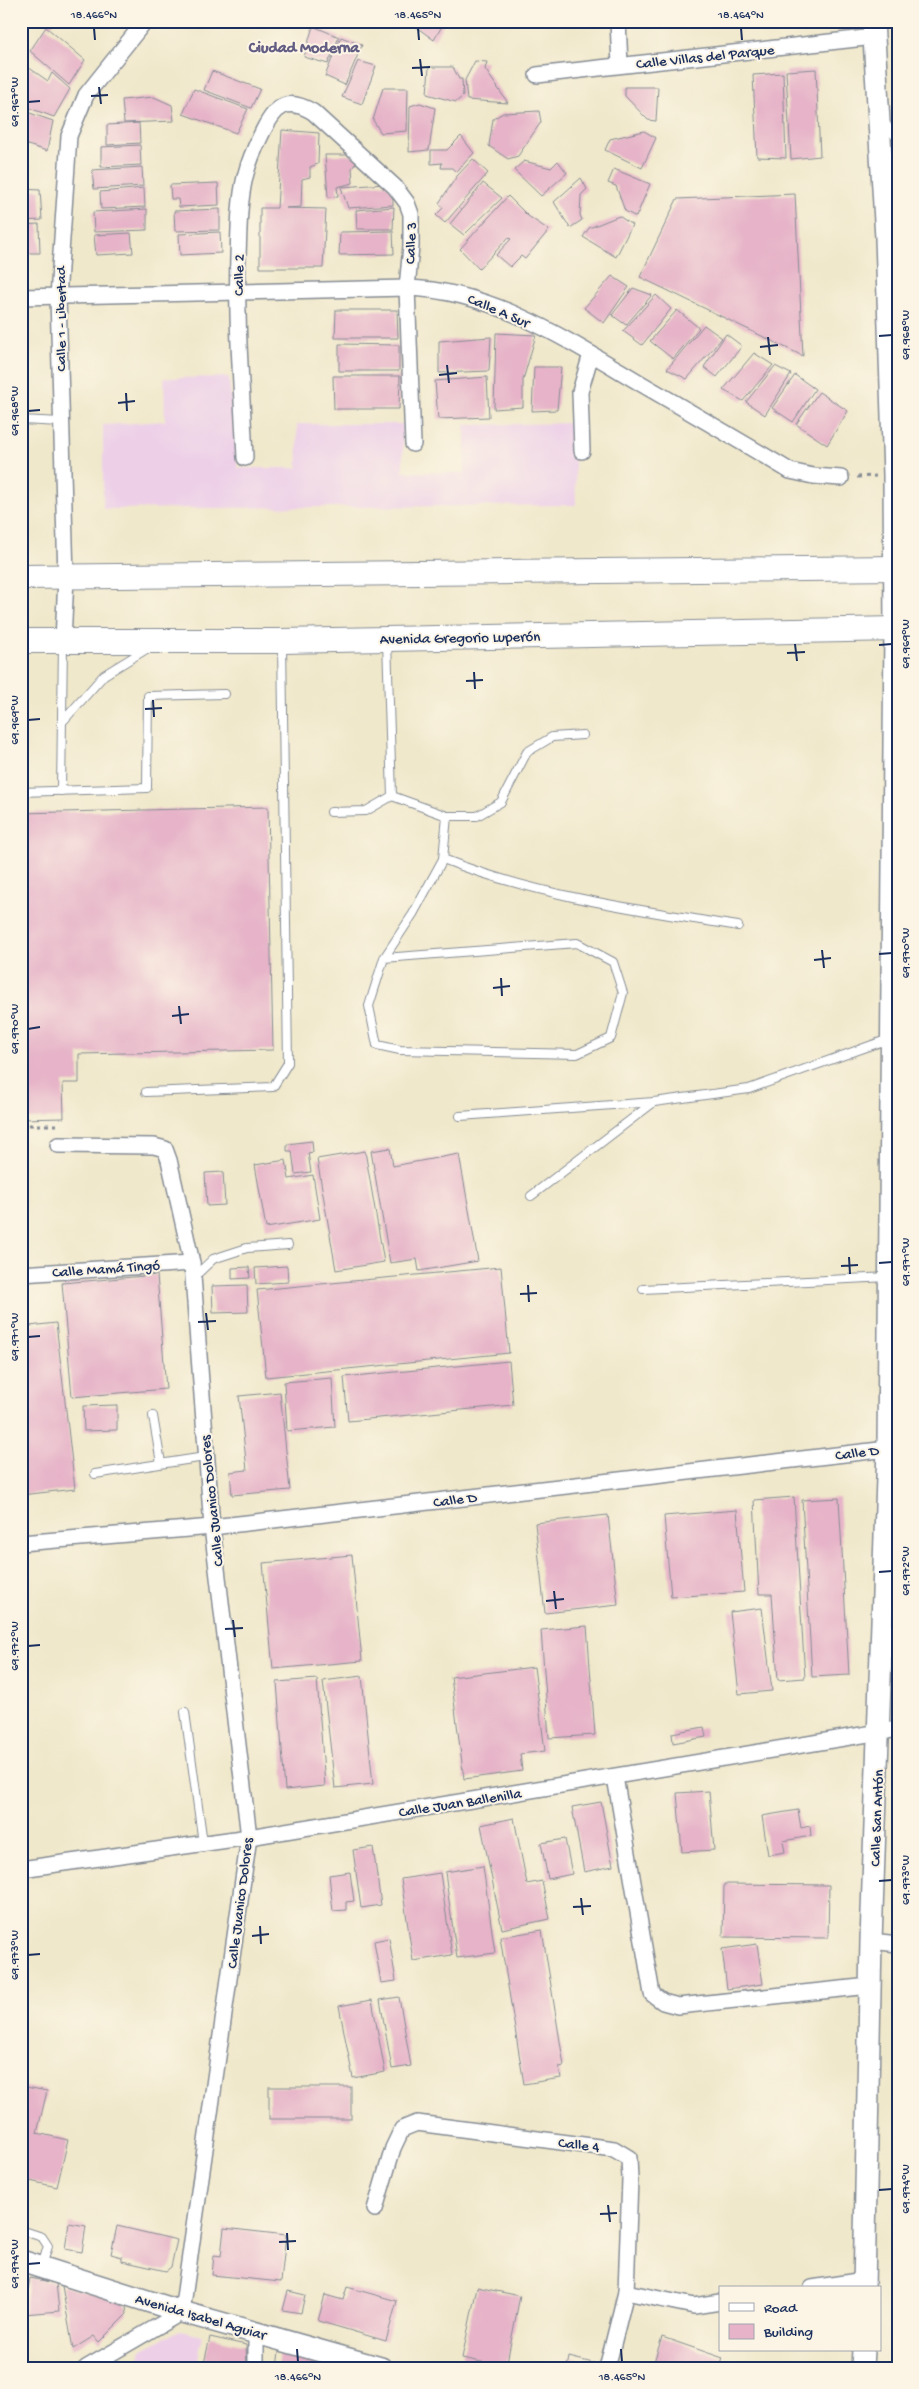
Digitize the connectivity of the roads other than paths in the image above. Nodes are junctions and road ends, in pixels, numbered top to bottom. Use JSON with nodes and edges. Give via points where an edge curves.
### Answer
{"nodes":[{"id":1,"x":618,"y":21,"type":"edge"},
{"id":2,"x":142,"y":22,"type":"edge"},
{"id":3,"x":873,"y":29,"type":"edge"},
{"id":4,"x":620,"y":65,"type":"junction"},
{"id":5,"x":537,"y":74,"type":"dead end"},
{"id":6,"x":878,"y":104,"type":"junction"},
{"id":7,"x":286,"y":105,"type":"joint"},
{"id":8,"x":897,"y":137,"type":"edge"},
{"id":9,"x":898,"y":152,"type":"edge"},
{"id":10,"x":882,"y":168,"type":"junction"},
{"id":11,"x":886,"y":238,"type":"junction"},
{"id":12,"x":407,"y":288,"type":"junction"},
{"id":13,"x":237,"y":293,"type":"junction"},
{"id":14,"x":21,"y":297,"type":"edge"},
{"id":15,"x":58,"y":297,"type":"junction"},
{"id":16,"x":591,"y":354,"type":"junction"},
{"id":17,"x":21,"y":420,"type":"edge"},
{"id":18,"x":61,"y":422,"type":"junction"},
{"id":19,"x":413,"y":444,"type":"dead end"},
{"id":20,"x":582,"y":451,"type":"dead end"},
{"id":21,"x":245,"y":458,"type":"dead end"},
{"id":22,"x":841,"y":478,"type":"road end"},
{"id":23,"x":896,"y":568,"type":"edge"},
{"id":24,"x":21,"y":577,"type":"edge"},
{"id":25,"x":66,"y":577,"type":"junction"},
{"id":26,"x":896,"y":629,"type":"edge"},
{"id":27,"x":386,"y":639,"type":"junction"},
{"id":28,"x":21,"y":640,"type":"edge"},
{"id":29,"x":63,"y":641,"type":"junction"},
{"id":30,"x":282,"y":641,"type":"junction"},
{"id":31,"x":158,"y":642,"type":"junction"},
{"id":32,"x":225,"y":694,"type":"dead end"},
{"id":33,"x":64,"y":720,"type":"junction"},
{"id":34,"x":583,"y":735,"type":"dead end"},
{"id":35,"x":61,"y":790,"type":"junction"},
{"id":36,"x":21,"y":792,"type":"edge"},
{"id":37,"x":392,"y":796,"type":"junction"},
{"id":38,"x":331,"y":812,"type":"dead end"},
{"id":39,"x":447,"y":816,"type":"junction"},
{"id":40,"x":443,"y":859,"type":"junction"},
{"id":41,"x":738,"y":926,"type":"dead end"},
{"id":42,"x":384,"y":958,"type":"junction"},
{"id":43,"x":891,"y":1038,"type":"junction"},
{"id":44,"x":146,"y":1092,"type":"dead end"},
{"id":45,"x":654,"y":1102,"type":"junction"},
{"id":46,"x":460,"y":1116,"type":"dead end"},
{"id":47,"x":58,"y":1144,"type":"road end"},
{"id":48,"x":894,"y":1162,"type":"edge"},
{"id":49,"x":531,"y":1196,"type":"dead end"},
{"id":50,"x":288,"y":1245,"type":"dead end"},
{"id":51,"x":192,"y":1263,"type":"junction"},
{"id":52,"x":21,"y":1274,"type":"edge"},
{"id":53,"x":889,"y":1277,"type":"junction"},
{"id":54,"x":193,"y":1278,"type":"junction"},
{"id":55,"x":644,"y":1289,"type":"dead end"},
{"id":56,"x":153,"y":1416,"type":"dead end"},
{"id":57,"x":888,"y":1449,"type":"junction"},
{"id":58,"x":205,"y":1457,"type":"junction"},
{"id":59,"x":161,"y":1463,"type":"junction"},
{"id":60,"x":95,"y":1474,"type":"dead end"},
{"id":61,"x":212,"y":1527,"type":"junction"},
{"id":62,"x":21,"y":1543,"type":"edge"},
{"id":63,"x":186,"y":1712,"type":"dead end"},
{"id":64,"x":889,"y":1730,"type":"edge"},
{"id":65,"x":615,"y":1777,"type":"junction"},
{"id":66,"x":249,"y":1837,"type":"junction"},
{"id":67,"x":204,"y":1843,"type":"junction"},
{"id":68,"x":21,"y":1869,"type":"edge"},
{"id":69,"x":871,"y":1941,"type":"junction"},
{"id":70,"x":898,"y":1944,"type":"edge"},
{"id":71,"x":870,"y":1986,"type":"junction"},
{"id":72,"x":375,"y":2209,"type":"dead end"},
{"id":73,"x":21,"y":2230,"type":"edge"},
{"id":74,"x":21,"y":2261,"type":"edge"},
{"id":75,"x":42,"y":2268,"type":"junction"},
{"id":76,"x":864,"y":2284,"type":"edge"},
{"id":77,"x":838,"y":2286,"type":"edge"},
{"id":78,"x":626,"y":2292,"type":"junction"},
{"id":79,"x":719,"y":2302,"type":"edge"},
{"id":80,"x":182,"y":2312,"type":"junction"},
{"id":81,"x":256,"y":2332,"type":"junction"},
{"id":82,"x":863,"y":2352,"type":"edge"},
{"id":83,"x":86,"y":2368,"type":"edge"},
{"id":84,"x":256,"y":2368,"type":"edge"},
{"id":85,"x":381,"y":2368,"type":"edge"},
{"id":86,"x":607,"y":2368,"type":"edge"},
{"id":87,"x":862,"y":2368,"type":"edge"}],
"edges":[{"from":1,"to":4,"type":"street"},
{"from":2,"to":15,"type":"street","name":"Calle 1 - Libertad","via":[[86,95],[69,136]]},
{"from":3,"to":4,"type":"street","name":"Calle Villas del Parque"},
{"from":3,"to":6,"type":"street","name":"Calle San Antón"},
{"from":4,"to":5,"type":"street","name":"Calle Villas del Parque"},
{"from":6,"to":8,"type":"lane","via":[[886,127]]},
{"from":6,"to":10,"type":"street","name":"Calle San Antón"},
{"from":7,"to":12,"type":"street","name":"Calle 3","via":[[302,106],[313,112],[395,187],[407,203],[412,225]]},
{"from":7,"to":13,"type":"street","name":"Calle 2","via":[[270,117],[245,177]]},
{"from":8,"to":10,"type":"lane","via":[[886,150]]},
{"from":9,"to":11,"type":"lane","via":[[894,161],[895,215],[892,235]]},
{"from":10,"to":11,"type":"street","name":"Calle San Antón"},
{"from":11,"to":23,"type":"street","name":"Calle San Antón"},
{"from":12,"to":13,"type":"street","name":"Calle A Sur"},
{"from":12,"to":16,"type":"street","name":"Calle A Sur","via":[[443,290],[483,300]]},
{"from":12,"to":19,"type":"street","name":"Calle 3"},
{"from":13,"to":15,"type":"street","name":"Calle A Sur"},
{"from":13,"to":21,"type":"street","name":"Calle 2"},
{"from":14,"to":15,"type":"street","name":"Calle A Sur"},
{"from":15,"to":18,"type":"street","name":"Calle 1 - Libertad"},
{"from":16,"to":20,"type":"street","via":[[580,392]]},
{"from":16,"to":22,"type":"street","name":"Calle A Sur","via":[[790,471]]},
{"from":17,"to":18,"type":"lane"},
{"from":18,"to":25,"type":"street","name":"Calle 1 - Libertad"},
{"from":23,"to":25,"type":"main road"},
{"from":23,"to":26,"type":"street","name":"Calle San Antón"},
{"from":24,"to":25,"type":"main road"},
{"from":25,"to":29,"type":"street","name":"Calle 1 - Libertad"},
{"from":26,"to":27,"type":"main road","name":"Avenida Gregorio Luperón"},
{"from":26,"to":43,"type":"street","name":"Calle San Antón"},
{"from":27,"to":30,"type":"main road","name":"Avenida Gregorio Luperón"},
{"from":27,"to":37,"type":"lane"},
{"from":28,"to":29,"type":"main road","name":"Avenida Gregorio Luperón"},
{"from":29,"to":31,"type":"main road","name":"Avenida Gregorio Luperón"},
{"from":29,"to":33,"type":"lane"},
{"from":30,"to":31,"type":"main road","name":"Avenida Gregorio Luperón"},
{"from":30,"to":44,"type":"lane","via":[[288,1063],[273,1087]]},
{"from":31,"to":33,"type":"lane","via":[[104,675]]},
{"from":32,"to":35,"type":"lane","via":[[148,696],[147,788]]},
{"from":33,"to":35,"type":"lane"},
{"from":34,"to":39,"type":"lane","via":[[552,737],[527,752],[500,802],[477,816]]},
{"from":35,"to":36,"type":"lane"},
{"from":37,"to":38,"type":"lane","via":[[366,811]]},
{"from":37,"to":39,"type":"lane"},
{"from":39,"to":40,"type":"lane"},
{"from":40,"to":41,"type":"lane","via":[[476,872],[597,903]]},
{"from":40,"to":42,"type":"lane"},
{"from":42,"to":42,"type":"lane","via":[[368,1006],[377,1045],[400,1050],[577,1054],[611,1038],[623,993],[613,962],[577,943]]},
{"from":43,"to":45,"type":"lane","via":[[749,1089]]},
{"from":43,"to":48,"type":"street","name":"Calle San Antón"},
{"from":45,"to":46,"type":"lane"},
{"from":45,"to":49,"type":"lane"},
{"from":47,"to":51,"type":"street","name":"Calle Juanico Dolores","via":[[165,1149]]},
{"from":48,"to":53,"type":"street","name":"Calle San Antón"},
{"from":50,"to":54,"type":"lane","via":[[247,1248],[213,1259]]},
{"from":51,"to":52,"type":"street","name":"Calle Mamá Tingó"},
{"from":51,"to":54,"type":"street","name":"Calle Juanico Dolores"},
{"from":53,"to":55,"type":"lane"},
{"from":53,"to":57,"type":"street","name":"Calle San Antón"},
{"from":54,"to":58,"type":"street","name":"Calle Juanico Dolores"},
{"from":56,"to":59,"type":"lane"},
{"from":57,"to":61,"type":"street","name":"Calle D"},
{"from":57,"to":64,"type":"street","name":"Calle San Antón"},
{"from":58,"to":59,"type":"lane"},
{"from":58,"to":61,"type":"street","name":"Calle Juanico Dolores"},
{"from":59,"to":60,"type":"lane"},
{"from":61,"to":62,"type":"street","name":"Calle D"},
{"from":61,"to":66,"type":"street","name":"Calle Juanico Dolores"},
{"from":63,"to":67,"type":"lane"},
{"from":64,"to":65,"type":"street","name":"Calle Juan Ballenilla"},
{"from":64,"to":69,"type":"street","name":"Calle San Antón"},
{"from":65,"to":66,"type":"street","name":"Calle Juan Ballenilla"},
{"from":65,"to":71,"type":"street","via":[[652,1994],[662,2002],[678,2006]]},
{"from":66,"to":67,"type":"street","name":"Calle Juan Ballenilla"},
{"from":66,"to":80,"type":"street","name":"Calle Juanico Dolores"},
{"from":67,"to":68,"type":"street","name":"Calle Juan Ballenilla"},
{"from":69,"to":70,"type":"street"},
{"from":69,"to":71,"type":"street","name":"Calle San Antón"},
{"from":71,"to":76,"type":"street","name":"Calle San Antón"},
{"from":72,"to":78,"type":"street","name":"Calle 4","via":[[393,2148],[402,2130],[417,2123],[614,2149],[628,2158],[630,2179]]},
{"from":73,"to":75,"type":"lane","via":[[42,2237],[48,2246]]},
{"from":74,"to":75,"type":"street","name":"Avenida Isabel Aguiar"},
{"from":75,"to":80,"type":"street","name":"Avenida Isabel Aguiar"},
{"from":76,"to":77,"type":"street"},
{"from":78,"to":79,"type":"street","via":[[694,2306]]},
{"from":78,"to":86,"type":"street","name":"Calle 4"},
{"from":80,"to":81,"type":"street","name":"Avenida Isabel Aguiar"},
{"from":80,"to":83,"type":"street"},
{"from":81,"to":84,"type":"street"},
{"from":81,"to":85,"type":"street","name":"Avenida Isabel Aguiar"},
{"from":82,"to":87,"type":"street"}]}
